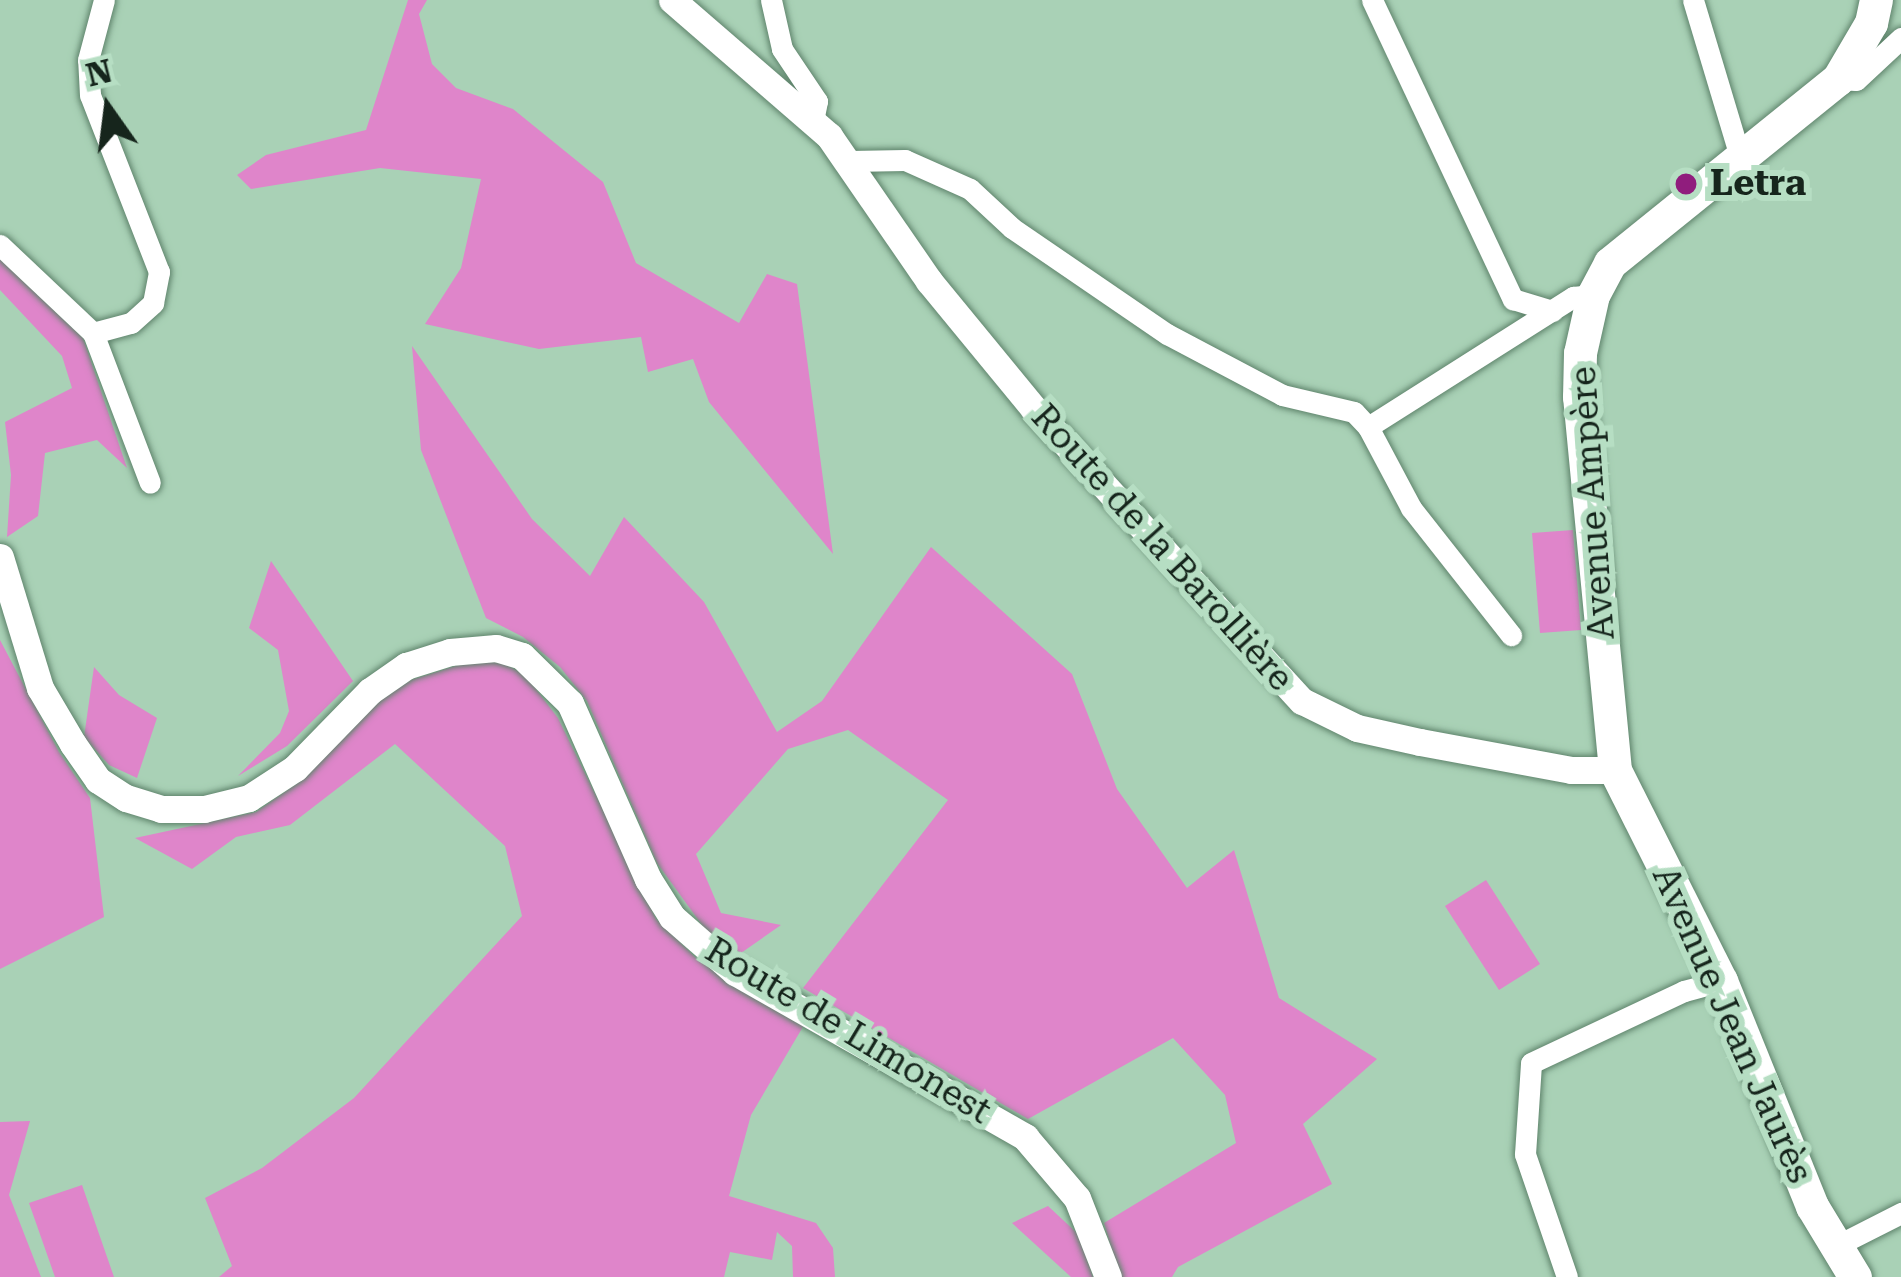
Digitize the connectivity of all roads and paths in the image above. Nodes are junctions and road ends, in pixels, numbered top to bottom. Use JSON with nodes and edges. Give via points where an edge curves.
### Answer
{"nodes":[{"id":1,"x":104,"y":0,"type":"edge"},
{"id":2,"x":672,"y":0,"type":"edge"},
{"id":3,"x":771,"y":0,"type":"edge"},
{"id":4,"x":1372,"y":0,"type":"edge"},
{"id":5,"x":1693,"y":0,"type":"edge"},
{"id":6,"x":1876,"y":0,"type":"edge"},
{"id":7,"x":1901,"y":38,"type":"edge"},
{"id":8,"x":1838,"y":80,"type":"junction"},
{"id":9,"x":821,"y":129,"type":"junction"},
{"id":10,"x":1741,"y":160,"type":"junction"},
{"id":11,"x":850,"y":161,"type":"junction"},
{"id":12,"x":0,"y":245,"type":"edge"},
{"id":13,"x":1593,"y":295,"type":"junction"},
{"id":14,"x":1552,"y":311,"type":"junction"},
{"id":15,"x":93,"y":333,"type":"junction"},
{"id":16,"x":1368,"y":427,"type":"junction"},
{"id":17,"x":150,"y":483,"type":"dead end"},
{"id":18,"x":0,"y":557,"type":"edge"},
{"id":19,"x":1511,"y":635,"type":"dead end"},
{"id":20,"x":1615,"y":770,"type":"junction"},
{"id":21,"x":1721,"y":981,"type":"junction"},
{"id":22,"x":1901,"y":1213,"type":"edge"},
{"id":23,"x":1838,"y":1245,"type":"junction"},
{"id":24,"x":1108,"y":1277,"type":"edge"},
{"id":25,"x":1567,"y":1277,"type":"edge"},
{"id":26,"x":1855,"y":1277,"type":"edge"}],
"edges":[{"from":1,"to":15,"type":"street","via":[[88,60],[90,95],[159,272],[153,303],[131,322]]},
{"from":2,"to":9,"type":"street","name":"Route de la Barollière"},
{"from":3,"to":9,"type":"street","via":[[782,49],[817,101]]},
{"from":4,"to":14,"type":"street","via":[[1513,299]]},
{"from":5,"to":10,"type":"street"},
{"from":6,"to":8,"type":"main road","name":"Avenue Ampère"},
{"from":7,"to":8,"type":"street","via":[[1856,80]]},
{"from":8,"to":10,"type":"main road","name":"Avenue Ampère"},
{"from":9,"to":11,"type":"street","name":"Route de la Barollière"},
{"from":10,"to":13,"type":"main road","name":"Avenue Ampère","via":[[1634,238]]},
{"from":11,"to":16,"type":"street","via":[[904,160],[970,189],[1012,228],[1167,334],[1282,394],[1354,412]]},
{"from":11,"to":20,"type":"street","name":"Route de la Barollière","via":[[928,280],[1034,409],[1302,701],[1357,728],[1420,742],[1571,770]]},
{"from":12,"to":15,"type":"street"},
{"from":13,"to":14,"type":"street"},
{"from":13,"to":20,"type":"main road","name":"Avenue Ampère","via":[[1579,397]]},
{"from":14,"to":16,"type":"street"},
{"from":15,"to":17,"type":"street"},
{"from":16,"to":19,"type":"street","via":[[1411,508]]},
{"from":18,"to":24,"type":"street","name":"Route de Limonest","via":[[40,688],[73,744],[98,780],[160,809],[249,798],[295,768],[406,666],[496,648],[522,656],[570,704],[672,917],[735,972],[1024,1137],[1077,1198]]},
{"from":20,"to":21,"type":"main road","name":"Avenue Jean Jaurès"},
{"from":21,"to":23,"type":"main road","name":"Avenue Jean Jaurès","via":[[1812,1206]]},
{"from":21,"to":25,"type":"street","via":[[1531,1063],[1525,1154]]},
{"from":22,"to":23,"type":"street"},
{"from":23,"to":26,"type":"main road","name":"Avenue Jean Jaurès"}]}
